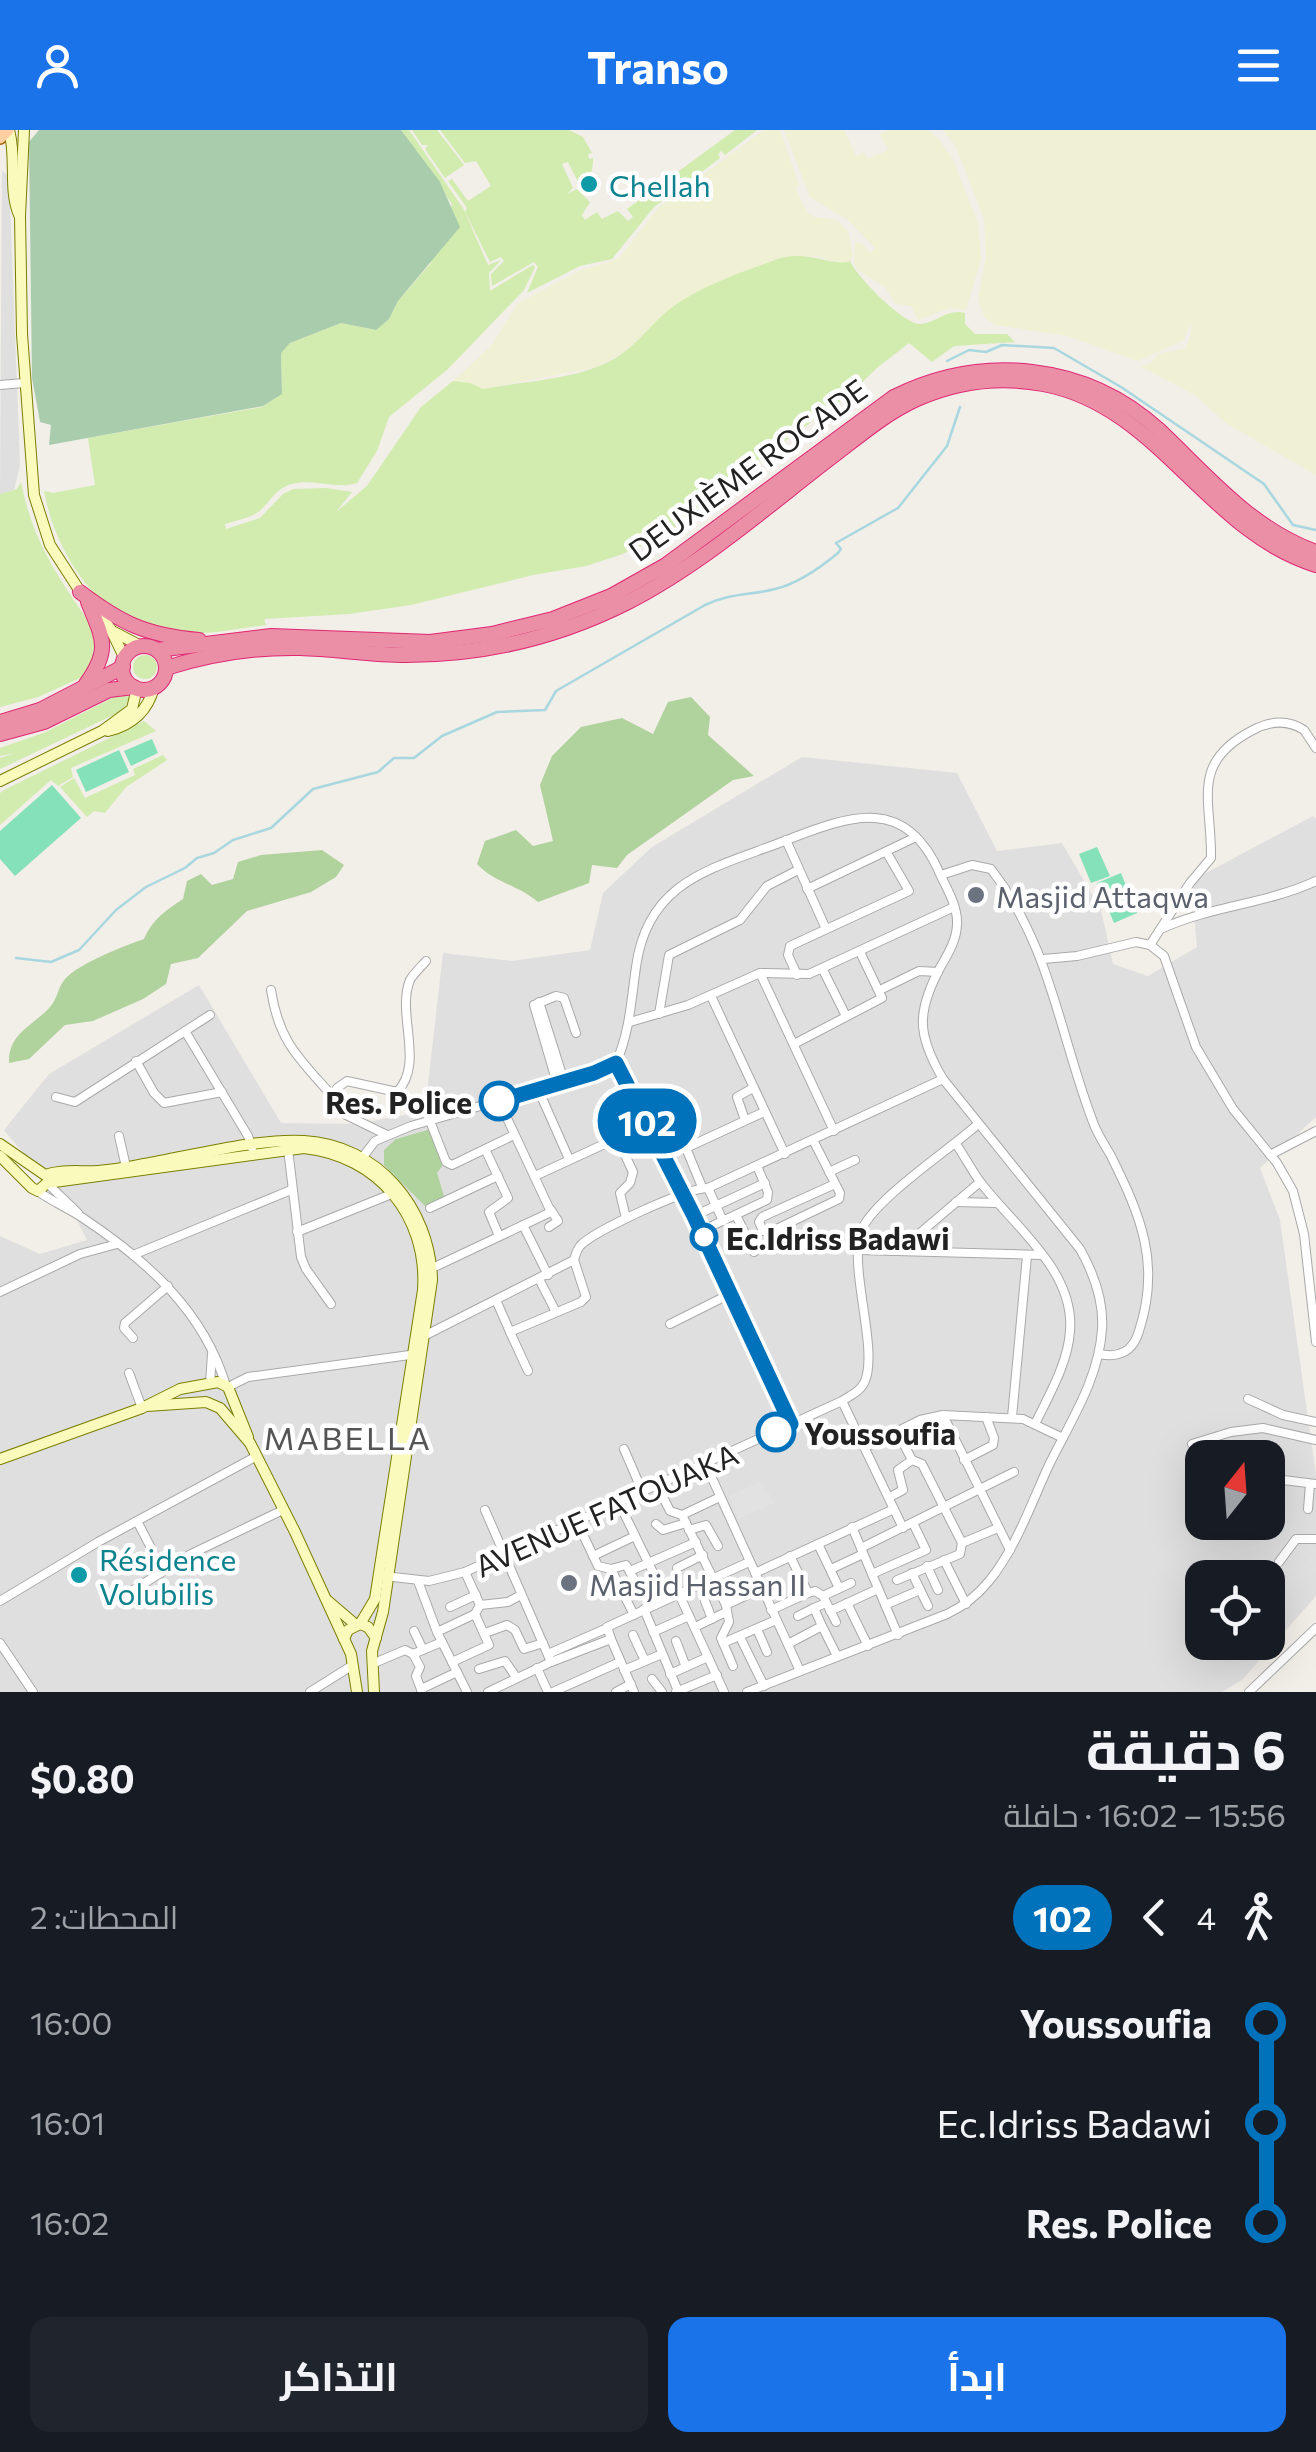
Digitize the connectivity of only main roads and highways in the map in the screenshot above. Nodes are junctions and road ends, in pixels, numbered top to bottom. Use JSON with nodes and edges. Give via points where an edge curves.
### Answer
{"nodes":[{"id":1,"x":8,"y":130,"type":"edge"},
{"id":2,"x":0,"y":138,"type":"edge"},
{"id":3,"x":1316,"y":552,"type":"edge"},
{"id":4,"x":1316,"y":565,"type":"edge"},
{"id":5,"x":220,"y":641,"type":"junction"},
{"id":6,"x":157,"y":650,"type":"junction"},
{"id":7,"x":124,"y":662,"type":"junction"},
{"id":8,"x":166,"y":668,"type":"junction"},
{"id":9,"x":83,"y":688,"type":"junction"},
{"id":10,"x":136,"y":688,"type":"junction"},
{"id":11,"x":40,"y":710,"type":"junction"},
{"id":12,"x":0,"y":712,"type":"edge"},
{"id":13,"x":0,"y":722,"type":"edge"},
{"id":14,"x":5,"y":735,"type":"edge"}],
"edges":[{"from":1,"to":2,"type":"main road"},
{"from":3,"to":5,"type":"highway","name":"DEUXIÈME ROCADE","via":[[1250,517],[1123,402],[1068,378],[994,369],[936,380],[894,397],[666,565],[573,612],[450,640]]},
{"from":4,"to":8,"type":"highway","name":"DEUXIÈME ROCADE","via":[[1246,530],[1148,436],[1105,406],[1042,384],[990,381],[901,407],[678,573],[561,630],[454,652],[262,649]]},
{"from":5,"to":6,"type":"highway","name":"DEUXIÈME ROCADE"},
{"from":5,"to":9,"type":"highway","via":[[134,628],[84,597],[103,651]]},
{"from":6,"to":7,"type":"highway","via":[[141,646]]},
{"from":6,"to":8,"type":"highway"},
{"from":7,"to":9,"type":"highway"},
{"from":7,"to":10,"type":"highway"},
{"from":8,"to":10,"type":"highway","via":[[154,687]]},
{"from":9,"to":11,"type":"highway"},
{"from":10,"to":14,"type":"highway","via":[[109,690]]},
{"from":11,"to":12,"type":"highway"},
{"from":11,"to":13,"type":"highway"}]}
